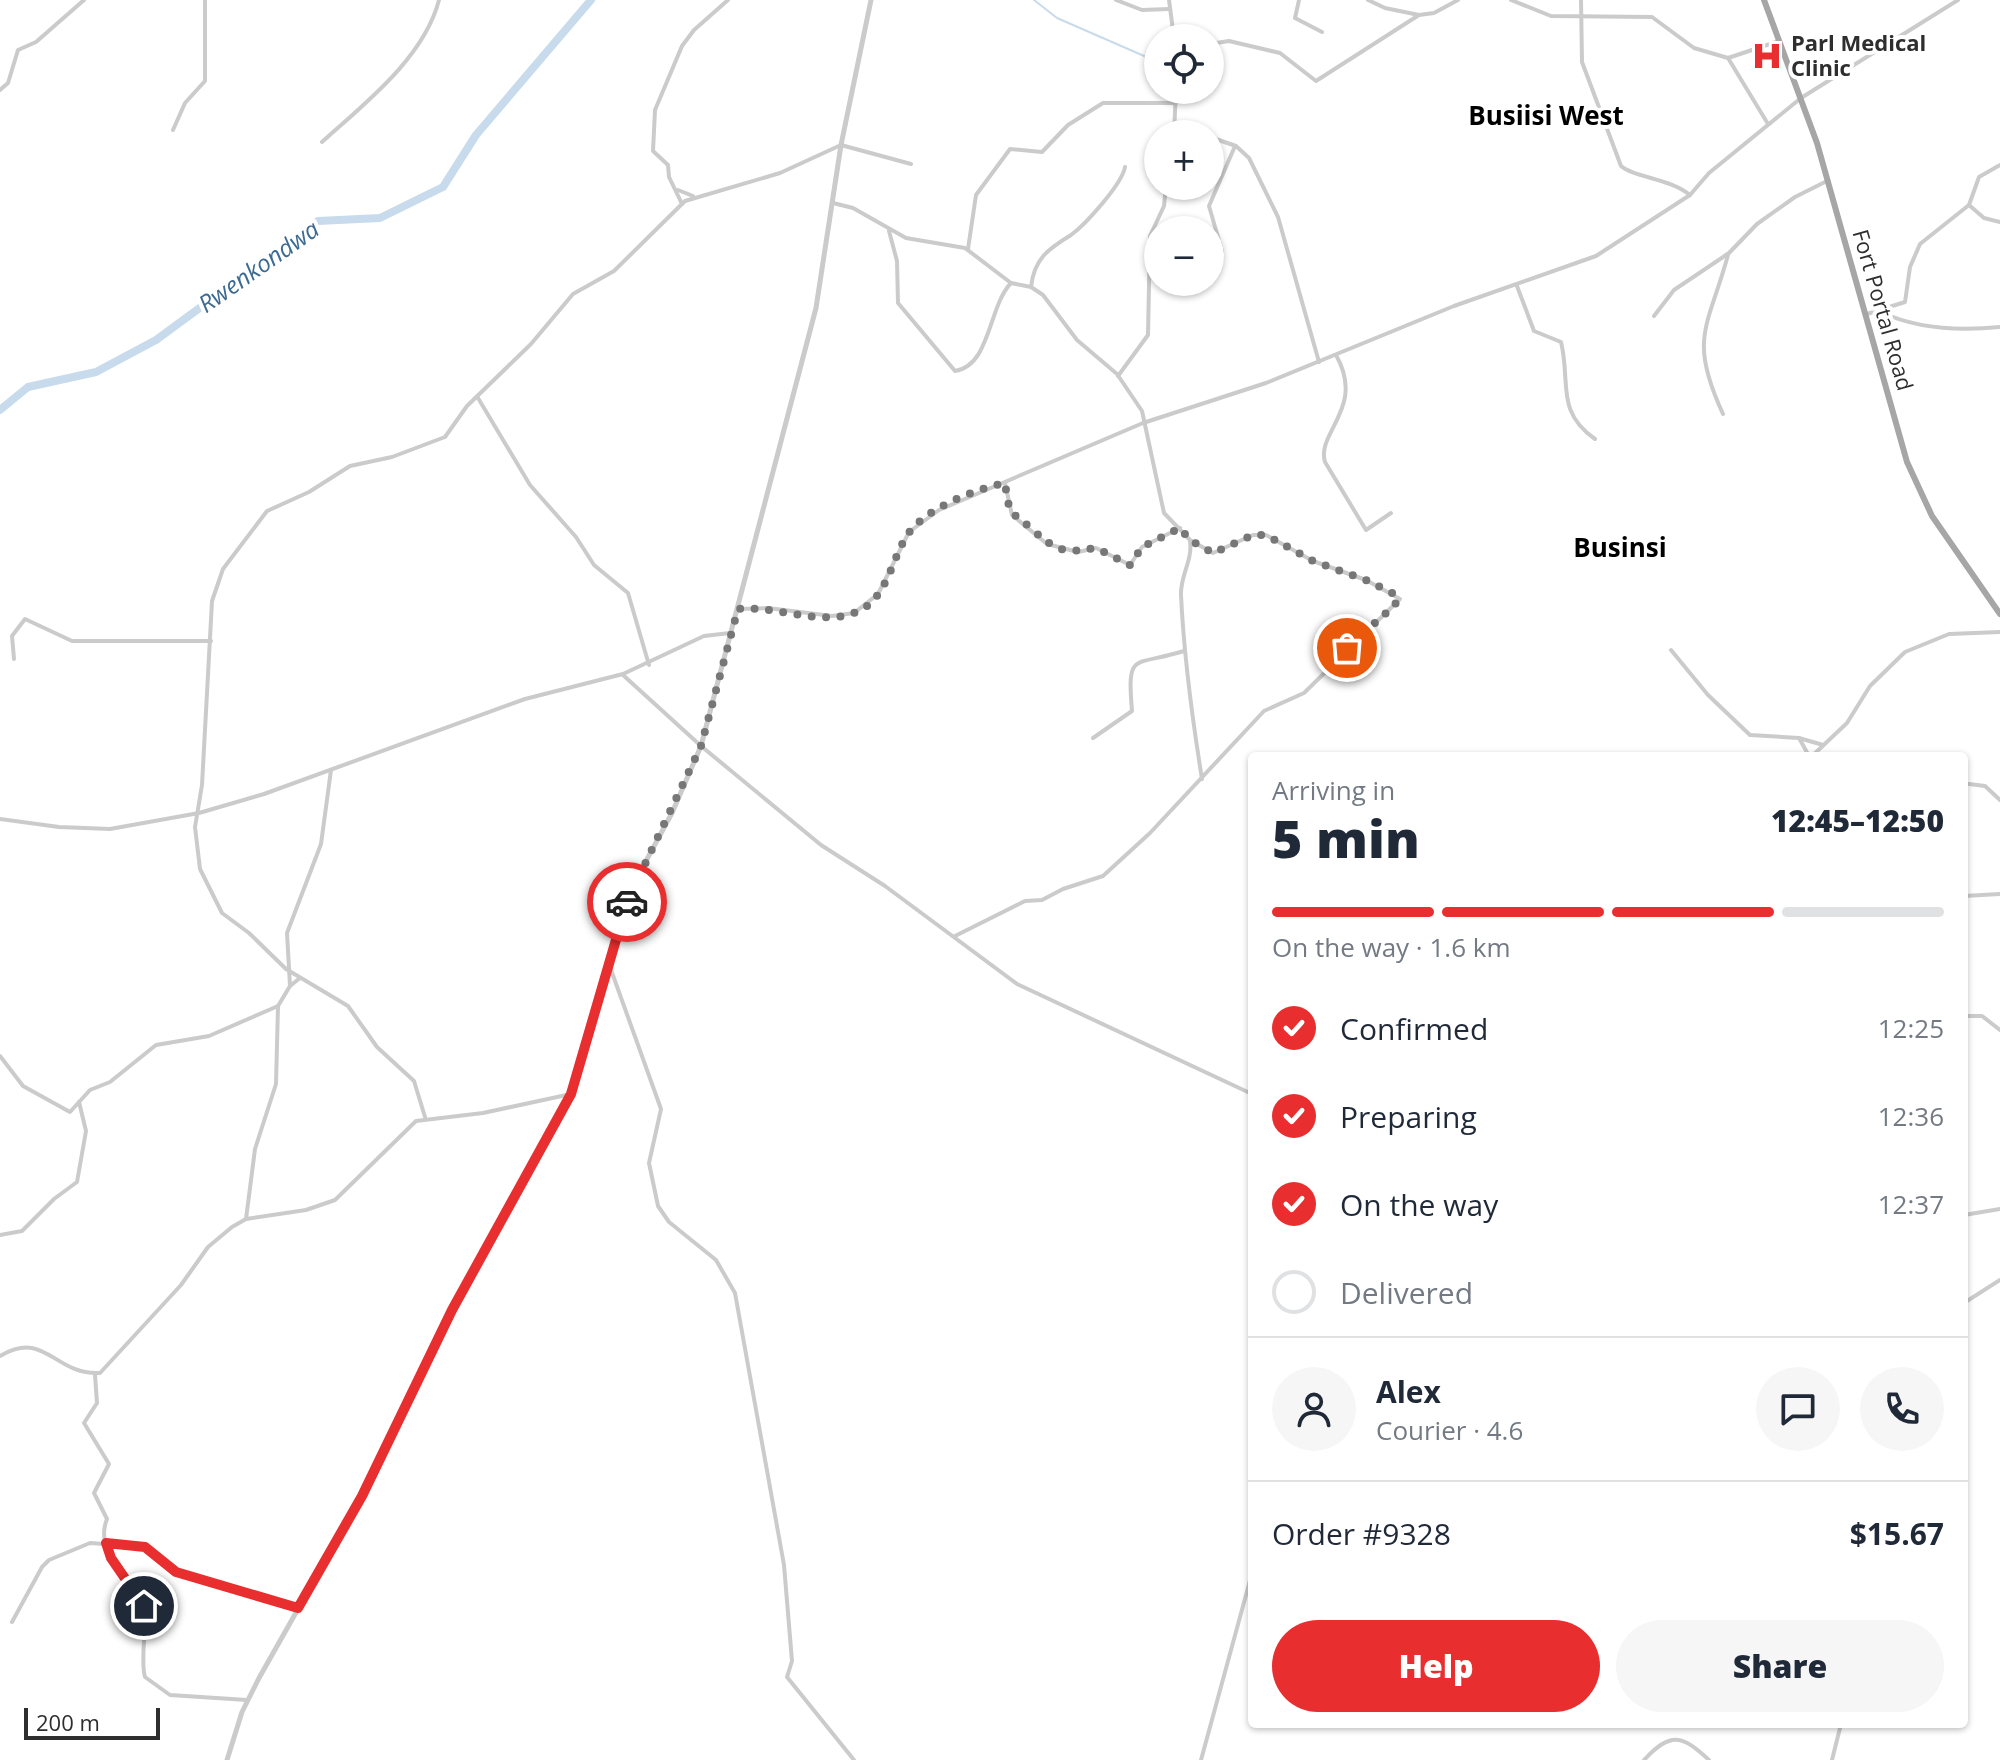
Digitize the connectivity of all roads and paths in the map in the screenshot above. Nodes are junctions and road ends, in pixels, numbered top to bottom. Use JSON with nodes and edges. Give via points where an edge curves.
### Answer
{"nodes":[{"id":1,"x":84,"y":0,"type":"edge"},
{"id":2,"x":205,"y":0,"type":"edge"},
{"id":3,"x":439,"y":0,"type":"edge"},
{"id":4,"x":728,"y":0,"type":"edge"},
{"id":5,"x":871,"y":0,"type":"edge"},
{"id":6,"x":1116,"y":0,"type":"edge"},
{"id":7,"x":1169,"y":0,"type":"edge"},
{"id":8,"x":1299,"y":0,"type":"edge"},
{"id":9,"x":1368,"y":0,"type":"edge"},
{"id":10,"x":1458,"y":0,"type":"edge"},
{"id":11,"x":1511,"y":0,"type":"edge"},
{"id":12,"x":1581,"y":0,"type":"edge"},
{"id":13,"x":1764,"y":0,"type":"edge"},
{"id":14,"x":1958,"y":0,"type":"edge"},
{"id":15,"x":1169,"y":9,"type":"junction"},
{"id":16,"x":1419,"y":15,"type":"junction"},
{"id":17,"x":1582,"y":16,"type":"junction"},
{"id":18,"x":1172,"y":24,"type":"edge"},
{"id":19,"x":1322,"y":32,"type":"dead end"},
{"id":20,"x":1780,"y":40,"type":"junction"},
{"id":21,"x":1224,"y":42,"type":"edge"},
{"id":22,"x":1728,"y":58,"type":"junction"},
{"id":23,"x":0,"y":90,"type":"edge"},
{"id":24,"x":1801,"y":98,"type":"junction"},
{"id":25,"x":1144,"y":103,"type":"edge"},
{"id":26,"x":1768,"y":124,"type":"junction"},
{"id":27,"x":173,"y":130,"type":"dead end"},
{"id":28,"x":322,"y":142,"type":"dead end"},
{"id":29,"x":1224,"y":142,"type":"edge"},
{"id":30,"x":841,"y":145,"type":"junction"},
{"id":31,"x":1235,"y":146,"type":"junction"},
{"id":32,"x":911,"y":164,"type":"dead end"},
{"id":33,"x":2000,"y":165,"type":"edge"},
{"id":34,"x":1125,"y":167,"type":"dead end"},
{"id":35,"x":1827,"y":181,"type":"junction"},
{"id":36,"x":678,"y":190,"type":"junction"},
{"id":37,"x":1690,"y":195,"type":"junction"},
{"id":38,"x":693,"y":196,"type":"junction"},
{"id":39,"x":1165,"y":200,"type":"edge"},
{"id":40,"x":831,"y":203,"type":"junction"},
{"id":41,"x":682,"y":204,"type":"junction"},
{"id":42,"x":1969,"y":205,"type":"junction"},
{"id":43,"x":1212,"y":216,"type":"edge"},
{"id":44,"x":2000,"y":222,"type":"edge"},
{"id":45,"x":889,"y":231,"type":"junction"},
{"id":46,"x":967,"y":250,"type":"junction"},
{"id":47,"x":1729,"y":253,"type":"junction"},
{"id":48,"x":1011,"y":283,"type":"junction"},
{"id":49,"x":1517,"y":286,"type":"junction"},
{"id":50,"x":1031,"y":287,"type":"junction"},
{"id":51,"x":1879,"y":311,"type":"junction"},
{"id":52,"x":1867,"y":314,"type":"junction"},
{"id":53,"x":1654,"y":316,"type":"dead end"},
{"id":54,"x":2000,"y":327,"type":"edge"},
{"id":55,"x":1336,"y":355,"type":"junction"},
{"id":56,"x":1319,"y":362,"type":"junction"},
{"id":57,"x":1118,"y":376,"type":"junction"},
{"id":58,"x":478,"y":398,"type":"junction"},
{"id":59,"x":1723,"y":414,"type":"dead end"},
{"id":60,"x":1143,"y":423,"type":"junction"},
{"id":61,"x":1595,"y":439,"type":"dead end"},
{"id":62,"x":1005,"y":483,"type":"junction"},
{"id":63,"x":1391,"y":513,"type":"dead end"},
{"id":64,"x":1180,"y":528,"type":"junction"},
{"id":65,"x":1190,"y":540,"type":"junction"},
{"id":66,"x":738,"y":609,"type":"junction"},
{"id":67,"x":2000,"y":614,"type":"edge"},
{"id":68,"x":2000,"y":632,"type":"edge"},
{"id":69,"x":733,"y":633,"type":"junction"},
{"id":70,"x":211,"y":641,"type":"junction"},
{"id":71,"x":1671,"y":650,"type":"dead end"},
{"id":72,"x":1184,"y":651,"type":"junction"},
{"id":73,"x":14,"y":659,"type":"dead end"},
{"id":74,"x":649,"y":665,"type":"junction"},
{"id":75,"x":623,"y":674,"type":"junction"},
{"id":76,"x":1093,"y":738,"type":"dead end"},
{"id":77,"x":1799,"y":738,"type":"junction"},
{"id":78,"x":1823,"y":745,"type":"junction"},
{"id":79,"x":701,"y":746,"type":"junction"},
{"id":80,"x":1808,"y":752,"type":"edge"},
{"id":81,"x":1815,"y":752,"type":"edge"},
{"id":82,"x":331,"y":770,"type":"junction"},
{"id":83,"x":1202,"y":779,"type":"junction"},
{"id":84,"x":1969,"y":784,"type":"dead end"},
{"id":85,"x":2000,"y":800,"type":"edge"},
{"id":86,"x":199,"y":813,"type":"junction"},
{"id":87,"x":0,"y":819,"type":"edge"},
{"id":88,"x":2000,"y":894,"type":"edge"},
{"id":89,"x":1968,"y":896,"type":"edge"},
{"id":90,"x":955,"y":936,"type":"junction"},
{"id":91,"x":609,"y":965,"type":"junction"},
{"id":92,"x":286,"y":969,"type":"junction"},
{"id":93,"x":300,"y":977,"type":"junction"},
{"id":94,"x":290,"y":986,"type":"junction"},
{"id":95,"x":278,"y":1006,"type":"junction"},
{"id":96,"x":1968,"y":1016,"type":"edge"},
{"id":97,"x":2000,"y":1030,"type":"edge"},
{"id":98,"x":0,"y":1056,"type":"edge"},
{"id":99,"x":1248,"y":1092,"type":"edge"},
{"id":100,"x":571,"y":1094,"type":"junction"},
{"id":101,"x":79,"y":1102,"type":"junction"},
{"id":102,"x":425,"y":1117,"type":"junction"},
{"id":103,"x":2000,"y":1209,"type":"edge"},
{"id":104,"x":1968,"y":1214,"type":"edge"},
{"id":105,"x":246,"y":1219,"type":"junction"},
{"id":106,"x":0,"y":1235,"type":"edge"},
{"id":107,"x":2000,"y":1280,"type":"edge"},
{"id":108,"x":1968,"y":1300,"type":"edge"},
{"id":109,"x":0,"y":1356,"type":"edge"},
{"id":110,"x":95,"y":1374,"type":"junction"},
{"id":111,"x":106,"y":1543,"type":"junction"},
{"id":112,"x":1248,"y":1588,"type":"edge"},
{"id":113,"x":298,"y":1608,"type":"junction"},
{"id":114,"x":12,"y":1622,"type":"dead end"},
{"id":115,"x":247,"y":1700,"type":"junction"},
{"id":116,"x":1840,"y":1728,"type":"edge"},
{"id":117,"x":227,"y":1760,"type":"edge"},
{"id":118,"x":854,"y":1760,"type":"edge"},
{"id":119,"x":1201,"y":1760,"type":"edge"},
{"id":120,"x":1644,"y":1760,"type":"edge"},
{"id":121,"x":1709,"y":1760,"type":"edge"},
{"id":122,"x":1832,"y":1760,"type":"edge"}],
"edges":[{"from":1,"to":23,"type":"street","via":[[36,42],[18,50],[8,83]]},
{"from":2,"to":27,"type":"street","via":[[205,81],[185,103]]},
{"from":3,"to":28,"type":"street","via":[[399,66]]},
{"from":4,"to":36,"type":"street","via":[[686,39],[655,110],[653,151],[668,165]]},
{"from":5,"to":30,"type":"street"},
{"from":6,"to":15,"type":"street","via":[[1142,10]]},
{"from":7,"to":15,"type":"street"},
{"from":8,"to":19,"type":"street","via":[[1295,18]]},
{"from":9,"to":16,"type":"street"},
{"from":10,"to":16,"type":"street"},
{"from":11,"to":17,"type":"street","via":[[1546,15]]},
{"from":12,"to":17,"type":"street"},
{"from":13,"to":20,"type":"main road","name":"Fort Portal Road"},
{"from":14,"to":24,"type":"street"},
{"from":15,"to":18,"type":"street"},
{"from":16,"to":21,"type":"street","via":[[1316,81],[1280,53]]},
{"from":17,"to":22,"type":"street","via":[[1652,17],[1694,48]]},
{"from":17,"to":37,"type":"street","via":[[1582,62],[1621,166]]},
{"from":20,"to":22,"type":"street"},
{"from":20,"to":24,"type":"main road","name":"Fort Portal Road"},
{"from":22,"to":26,"type":"street"},
{"from":24,"to":26,"type":"street"},
{"from":24,"to":35,"type":"main road","name":"Fort Portal Road"},
{"from":25,"to":46,"type":"street","via":[[1103,103],[1068,125],[1042,152],[1010,149],[976,195]]},
{"from":26,"to":37,"type":"street"},
{"from":29,"to":31,"type":"street"},
{"from":30,"to":32,"type":"street"},
{"from":30,"to":38,"type":"street","via":[[780,173]]},
{"from":30,"to":40,"type":"street"},
{"from":31,"to":43,"type":"street","via":[[1209,206]]},
{"from":31,"to":56,"type":"street","via":[[1251,162],[1279,220]]},
{"from":33,"to":42,"type":"street","via":[[1979,177]]},
{"from":34,"to":50,"type":"street","via":[[1115,190],[1043,255]]},
{"from":35,"to":47,"type":"street","via":[[1768,216]]},
{"from":35,"to":52,"type":"main road","name":"Fort Portal Road"},
{"from":36,"to":38,"type":"street"},
{"from":36,"to":41,"type":"street"},
{"from":37,"to":49,"type":"street","via":[[1596,256]]},
{"from":38,"to":41,"type":"street"},
{"from":39,"to":57,"type":"street","via":[[1150,236],[1148,335]]},
{"from":40,"to":45,"type":"street","via":[[853,208]]},
{"from":40,"to":66,"type":"street","via":[[816,308]]},
{"from":41,"to":58,"type":"street","via":[[614,271],[573,294]]},
{"from":42,"to":44,"type":"street","via":[[1984,218]]},
{"from":42,"to":51,"type":"street","via":[[1920,244],[1905,302]]},
{"from":45,"to":46,"type":"street"},
{"from":45,"to":48,"type":"street","via":[[897,261],[898,303],[955,371],[976,359]]},
{"from":46,"to":48,"type":"street"},
{"from":47,"to":53,"type":"street","via":[[1674,290]]},
{"from":47,"to":59,"type":"street","via":[[1702,350]]},
{"from":48,"to":50,"type":"street"},
{"from":49,"to":55,"type":"street"},
{"from":49,"to":61,"type":"street","via":[[1534,331],[1561,342],[1566,399],[1576,423]]},
{"from":50,"to":57,"type":"street","via":[[1046,298],[1077,340]]},
{"from":51,"to":52,"type":"street"},
{"from":51,"to":54,"type":"street","via":[[1900,321],[1976,330]]},
{"from":52,"to":67,"type":"main road","name":"Fort Portal Road","via":[[1916,486]]},
{"from":55,"to":56,"type":"street"},
{"from":55,"to":63,"type":"street","via":[[1345,377],[1345,399],[1323,450],[1325,462],[1366,530]]},
{"from":56,"to":60,"type":"street"},
{"from":57,"to":60,"type":"street","via":[[1142,411]]},
{"from":58,"to":70,"type":"street","via":[[440,441],[350,466],[267,511],[219,578],[212,601]]},
{"from":58,"to":74,"type":"street","via":[[530,485],[594,565],[628,593]]},
{"from":60,"to":62,"type":"street"},
{"from":60,"to":64,"type":"street","via":[[1160,505]]},
{"from":62,"to":64,"type":"street","via":[[1012,515],[1053,547],[1078,552],[1096,548],[1130,565],[1142,547]]},
{"from":62,"to":66,"type":"street","via":[[922,519],[909,532],[878,594],[854,613]]},
{"from":64,"to":65,"type":"street"},
{"from":65,"to":72,"type":"street","via":[[1181,594]]},
{"from":65,"to":83,"type":"street","via":[[1213,553],[1253,535],[1266,535],[1400,599],[1308,690],[1264,711]]},
{"from":66,"to":69,"type":"street"},
{"from":68,"to":78,"type":"street","via":[[1949,634],[1917,645],[1870,686],[1847,723]]},
{"from":69,"to":74,"type":"street","via":[[704,636]]},
{"from":69,"to":79,"type":"street"},
{"from":70,"to":73,"type":"street","via":[[69,640],[25,619],[12,636]]},
{"from":70,"to":86,"type":"street"},
{"from":71,"to":77,"type":"street","via":[[1750,735]]},
{"from":72,"to":76,"type":"street","via":[[1133,668],[1128,678],[1132,711]]},
{"from":72,"to":83,"type":"street"},
{"from":74,"to":75,"type":"street"},
{"from":75,"to":79,"type":"street"},
{"from":75,"to":82,"type":"street","via":[[514,703]]},
{"from":77,"to":78,"type":"street"},
{"from":77,"to":80,"type":"street"},
{"from":78,"to":81,"type":"street"},
{"from":79,"to":90,"type":"street","via":[[821,845]]},
{"from":79,"to":91,"type":"street","via":[[633,885]]},
{"from":82,"to":86,"type":"street"},
{"from":82,"to":92,"type":"street","via":[[321,844],[287,933]]},
{"from":83,"to":90,"type":"street","via":[[1103,876],[1042,900],[1025,901]]},
{"from":84,"to":85,"type":"street","via":[[1990,788]]},
{"from":86,"to":87,"type":"street","via":[[110,829]]},
{"from":86,"to":92,"type":"street","via":[[197,853],[216,906]]},
{"from":88,"to":89,"type":"street"},
{"from":90,"to":99,"type":"street","via":[[984,962],[1053,1003]]},
{"from":91,"to":100,"type":"street"},
{"from":91,"to":118,"type":"street","via":[[661,1109],[649,1163],[658,1206],[669,1222],[716,1260],[735,1293],[784,1565],[792,1661],[787,1677]]},
{"from":92,"to":93,"type":"street"},
{"from":92,"to":94,"type":"street"},
{"from":93,"to":94,"type":"street"},
{"from":93,"to":102,"type":"street","via":[[348,1006],[386,1057],[414,1081]]},
{"from":94,"to":95,"type":"street"},
{"from":95,"to":101,"type":"street","via":[[209,1036],[156,1045]]},
{"from":95,"to":105,"type":"street","via":[[276,1084],[255,1149]]},
{"from":96,"to":97,"type":"street","via":[[1982,1016]]},
{"from":98,"to":101,"type":"street","via":[[32,1092],[66,1112]]},
{"from":100,"to":102,"type":"street","via":[[483,1113]]},
{"from":100,"to":113,"type":"street"},
{"from":101,"to":106,"type":"street","via":[[86,1131],[77,1182],[22,1231]]},
{"from":102,"to":105,"type":"street","via":[[409,1124],[335,1200]]},
{"from":103,"to":104,"type":"street"},
{"from":105,"to":110,"type":"street","via":[[208,1247],[171,1296]]},
{"from":107,"to":108,"type":"street"},
{"from":109,"to":110,"type":"street","via":[[28,1345],[59,1364]]},
{"from":110,"to":111,"type":"street","via":[[97,1403],[84,1423],[108,1458],[106,1475],[94,1490],[107,1519],[102,1532]]},
{"from":111,"to":113,"type":"street","via":[[145,1547],[176,1572]]},
{"from":111,"to":114,"type":"street","via":[[90,1543],[49,1560]]},
{"from":111,"to":115,"type":"street","via":[[144,1606],[142,1663],[148,1681],[176,1696]]},
{"from":112,"to":119,"type":"street"},
{"from":113,"to":115,"type":"street"},
{"from":115,"to":117,"type":"street"},
{"from":116,"to":122,"type":"street"},
{"from":120,"to":121,"type":"street","via":[[1664,1741],[1679,1739]]}]}
